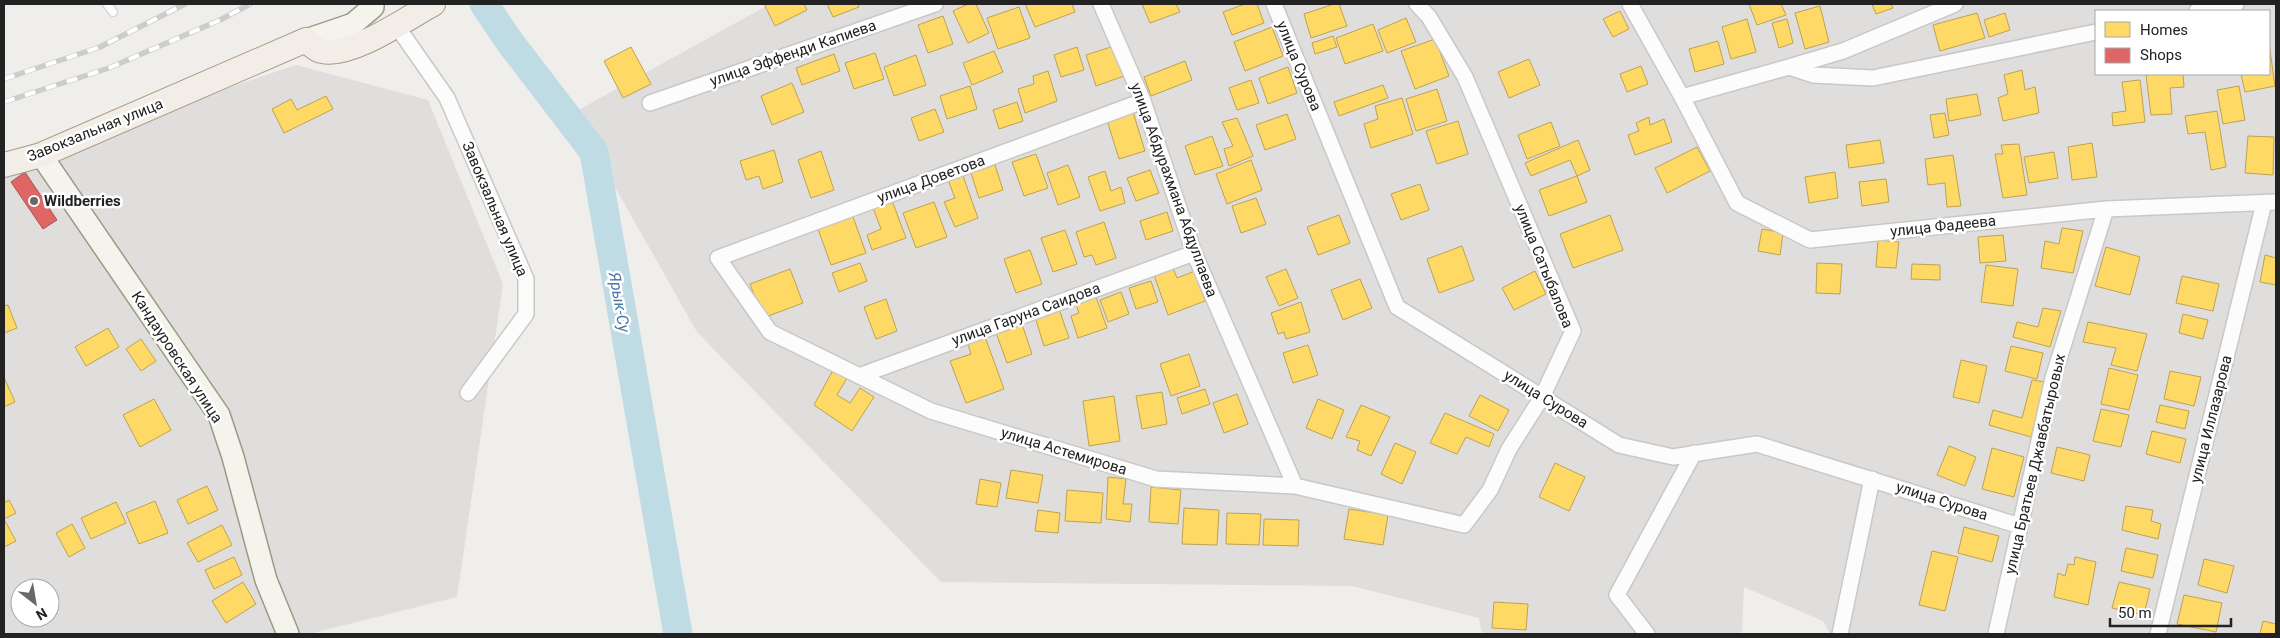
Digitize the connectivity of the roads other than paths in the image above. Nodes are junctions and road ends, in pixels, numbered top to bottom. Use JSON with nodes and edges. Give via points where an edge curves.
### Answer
{"nodes":[{"id":1,"x":107,"y":4,"type":"edge"},
{"id":2,"x":373,"y":4,"type":"edge"},
{"id":3,"x":433,"y":4,"type":"edge"},
{"id":4,"x":935,"y":4,"type":"edge"},
{"id":5,"x":1101,"y":4,"type":"edge"},
{"id":6,"x":1274,"y":4,"type":"edge"},
{"id":7,"x":1417,"y":4,"type":"edge"},
{"id":8,"x":1630,"y":4,"type":"edge"},
{"id":9,"x":1955,"y":4,"type":"edge"},
{"id":10,"x":2236,"y":4,"type":"edge"},
{"id":11,"x":2203,"y":10,"type":"edge"},
{"id":12,"x":113,"y":12,"type":"dead end"},
{"id":13,"x":396,"y":25,"type":"junction"},
{"id":14,"x":2095,"y":32,"type":"edge"},
{"id":15,"x":306,"y":40,"type":"junction"},
{"id":16,"x":1789,"y":67,"type":"junction"},
{"id":17,"x":1682,"y":97,"type":"junction"},
{"id":18,"x":1143,"y":101,"type":"junction"},
{"id":19,"x":650,"y":103,"type":"dead end"},
{"id":20,"x":41,"y":155,"type":"junction"},
{"id":21,"x":4,"y":165,"type":"edge"},
{"id":22,"x":2270,"y":203,"type":"edge"},
{"id":23,"x":2106,"y":209,"type":"junction"},
{"id":24,"x":1194,"y":253,"type":"junction"},
{"id":25,"x":718,"y":258,"type":"joint"},
{"id":26,"x":859,"y":376,"type":"junction"},
{"id":27,"x":468,"y":393,"type":"dead end"},
{"id":28,"x":1542,"y":397,"type":"junction"},
{"id":29,"x":1694,"y":454,"type":"junction"},
{"id":30,"x":1872,"y":478,"type":"junction"},
{"id":31,"x":1295,"y":486,"type":"junction"},
{"id":32,"x":1464,"y":524,"type":"joint"},
{"id":33,"x":2020,"y":526,"type":"junction"},
{"id":34,"x":288,"y":634,"type":"edge"},
{"id":35,"x":1647,"y":634,"type":"edge"},
{"id":36,"x":1840,"y":634,"type":"edge"},
{"id":37,"x":1996,"y":634,"type":"edge"},
{"id":38,"x":2158,"y":634,"type":"edge"}],
"edges":[{"from":1,"to":12,"type":"lane"},
{"from":2,"to":15,"type":"street","name":"Завокзальная улица","via":[[354,24]]},
{"from":3,"to":13,"type":"main road"},
{"from":4,"to":19,"type":"street","name":"улица Эффенди Капиева"},
{"from":5,"to":18,"type":"street","name":"улица Абдурахмана Абдуллаева"},
{"from":6,"to":28,"type":"street","name":"улица Сурова","via":[[1397,307]]},
{"from":7,"to":28,"type":"street","name":"улица Сатыбалова","via":[[1429,17],[1465,77],[1573,331]]},
{"from":8,"to":17,"type":"street","name":"улица Фадеева"},
{"from":9,"to":16,"type":"street","via":[[1843,51]]},
{"from":10,"to":11,"type":"street"},
{"from":13,"to":15,"type":"main road","via":[[362,44],[334,52],[321,51]]},
{"from":13,"to":27,"type":"street","name":"Завокзальная улица","via":[[447,98],[526,279],[526,314]]},
{"from":14,"to":16,"type":"street","via":[[1873,78],[1813,75]]},
{"from":15,"to":20,"type":"main road","name":"Завокзальная улица"},
{"from":16,"to":17,"type":"street"},
{"from":17,"to":23,"type":"street","name":"улица Фадеева","via":[[1737,203],[1810,240]]},
{"from":18,"to":24,"type":"street","name":"улица Абдурахмана Абдуллаева"},
{"from":18,"to":25,"type":"street","name":"улица Доветова"},
{"from":20,"to":21,"type":"main road","name":"Завокзальная улица"},
{"from":20,"to":34,"type":"street","name":"Кандауровская улица","via":[[219,415],[266,580]]},
{"from":22,"to":23,"type":"street","name":"улица Фадеева"},
{"from":22,"to":38,"type":"street","name":"улица Иллазарова"},
{"from":23,"to":33,"type":"street","name":"улица Братьев Джавбатыровых","via":[[2053,378]]},
{"from":24,"to":26,"type":"street","name":"улица Гаруна Саидова"},
{"from":24,"to":31,"type":"street","name":"улица Абдурахмана Абдуллаева"},
{"from":25,"to":26,"type":"street","name":"улица Астемирова","via":[[770,332]]},
{"from":26,"to":31,"type":"street","name":"улица Астемирова","via":[[931,411],[1156,479]]},
{"from":28,"to":29,"type":"street","name":"улица Сурова","via":[[1619,445],[1673,457]]},
{"from":28,"to":32,"type":"street","name":"улица Сатыбалова","via":[[1509,448],[1490,490]]},
{"from":29,"to":30,"type":"street","name":"улица Сурова","via":[[1757,444]]},
{"from":29,"to":35,"type":"street","via":[[1618,595]]},
{"from":30,"to":33,"type":"street","name":"улица Сурова"},
{"from":30,"to":36,"type":"street"},
{"from":31,"to":32,"type":"street","name":"улица Астемирова"},
{"from":33,"to":37,"type":"street","name":"улица Братьев Джавбатыровых"}]}
